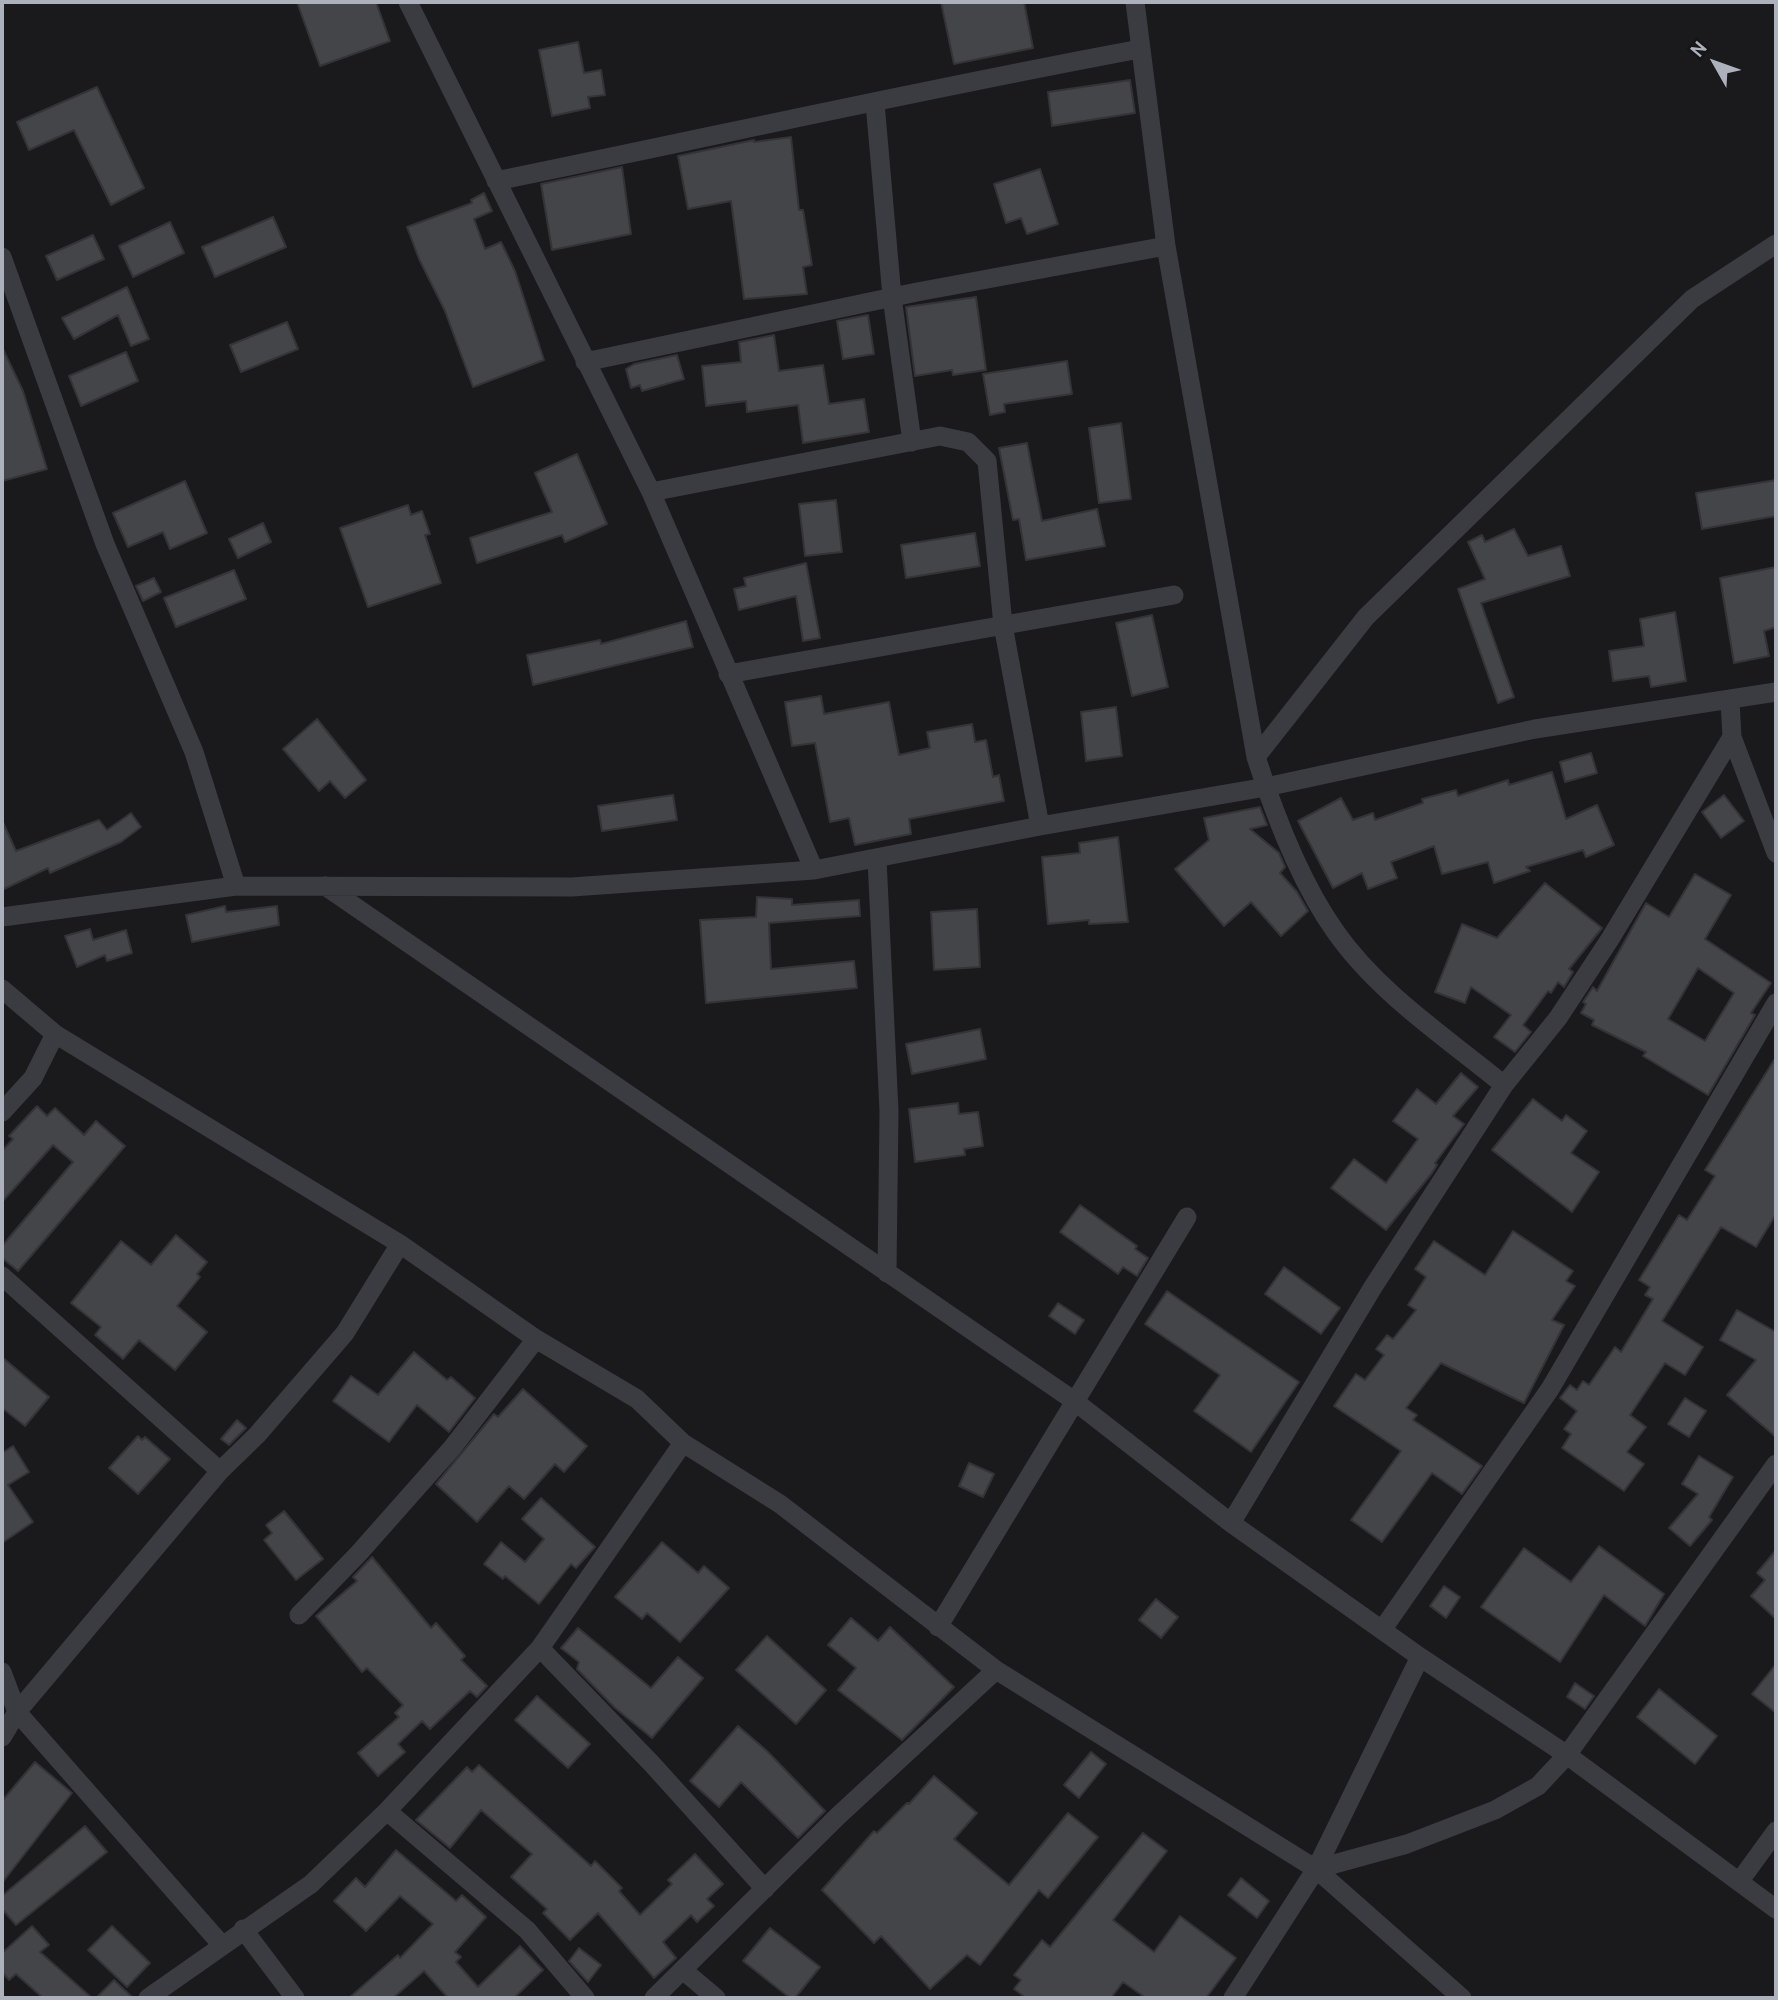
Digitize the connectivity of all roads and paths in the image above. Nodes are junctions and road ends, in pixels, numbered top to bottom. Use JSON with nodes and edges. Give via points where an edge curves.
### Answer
{"nodes":[{"id":1,"x":408,"y":2,"type":"edge"},
{"id":2,"x":1135,"y":2,"type":"edge"},
{"id":3,"x":1140,"y":49,"type":"junction"},
{"id":4,"x":875,"y":103,"type":"junction"},
{"id":5,"x":496,"y":181,"type":"junction"},
{"id":6,"x":1776,"y":244,"type":"edge"},
{"id":7,"x":1166,"y":246,"type":"junction"},
{"id":8,"x":2,"y":257,"type":"edge"},
{"id":9,"x":892,"y":297,"type":"junction"},
{"id":10,"x":585,"y":362,"type":"junction"},
{"id":11,"x":912,"y":442,"type":"junction"},
{"id":12,"x":651,"y":492,"type":"junction"},
{"id":13,"x":1174,"y":595,"type":"dead end"},
{"id":14,"x":1003,"y":625,"type":"junction"},
{"id":15,"x":728,"y":674,"type":"junction"},
{"id":16,"x":1776,"y":692,"type":"edge"},
{"id":17,"x":1730,"y":701,"type":"junction"},
{"id":18,"x":1732,"y":737,"type":"junction"},
{"id":19,"x":1256,"y":757,"type":"junction"},
{"id":20,"x":1266,"y":787,"type":"junction"},
{"id":21,"x":1041,"y":826,"type":"junction"},
{"id":22,"x":1776,"y":853,"type":"edge"},
{"id":23,"x":877,"y":859,"type":"junction"},
{"id":24,"x":814,"y":870,"type":"junction"},
{"id":25,"x":236,"y":886,"type":"junction"},
{"id":26,"x":325,"y":886,"type":"junction"},
{"id":27,"x":2,"y":917,"type":"edge"},
{"id":28,"x":2,"y":989,"type":"edge"},
{"id":29,"x":1776,"y":1003,"type":"edge"},
{"id":30,"x":55,"y":1034,"type":"junction"},
{"id":31,"x":1504,"y":1085,"type":"junction"},
{"id":32,"x":2,"y":1112,"type":"edge"},
{"id":33,"x":1187,"y":1217,"type":"dead end"},
{"id":34,"x":400,"y":1244,"type":"junction"},
{"id":35,"x":887,"y":1273,"type":"junction"},
{"id":36,"x":2,"y":1276,"type":"edge"},
{"id":37,"x":536,"y":1339,"type":"junction"},
{"id":38,"x":1073,"y":1400,"type":"junction"},
{"id":39,"x":683,"y":1443,"type":"junction"},
{"id":40,"x":1776,"y":1464,"type":"edge"},
{"id":41,"x":220,"y":1471,"type":"junction"},
{"id":42,"x":1231,"y":1523,"type":"junction"},
{"id":43,"x":299,"y":1615,"type":"dead end"},
{"id":44,"x":937,"y":1627,"type":"junction"},
{"id":45,"x":1382,"y":1630,"type":"junction"},
{"id":46,"x":540,"y":1648,"type":"junction"},
{"id":47,"x":1420,"y":1657,"type":"junction"},
{"id":48,"x":996,"y":1670,"type":"junction"},
{"id":49,"x":2,"y":1672,"type":"edge"},
{"id":50,"x":17,"y":1712,"type":"junction"},
{"id":51,"x":2,"y":1737,"type":"edge"},
{"id":52,"x":1567,"y":1755,"type":"junction"},
{"id":53,"x":387,"y":1811,"type":"junction"},
{"id":54,"x":1776,"y":1831,"type":"edge"},
{"id":55,"x":1316,"y":1869,"type":"junction"},
{"id":56,"x":1740,"y":1882,"type":"junction"},
{"id":57,"x":765,"y":1889,"type":"junction"},
{"id":58,"x":1776,"y":1909,"type":"edge"},
{"id":59,"x":243,"y":1929,"type":"junction"},
{"id":60,"x":221,"y":1944,"type":"junction"},
{"id":61,"x":684,"y":1971,"type":"junction"},
{"id":62,"x":148,"y":1998,"type":"edge"},
{"id":63,"x":295,"y":1998,"type":"edge"},
{"id":64,"x":586,"y":1998,"type":"edge"},
{"id":65,"x":654,"y":1998,"type":"edge"},
{"id":66,"x":716,"y":1998,"type":"edge"},
{"id":67,"x":1233,"y":1998,"type":"edge"},
{"id":68,"x":1462,"y":1998,"type":"edge"}],
"edges":[{"from":1,"to":5,"type":"street"},
{"from":2,"to":3,"type":"street"},
{"from":3,"to":4,"type":"street"},
{"from":3,"to":7,"type":"street"},
{"from":4,"to":5,"type":"street"},
{"from":4,"to":9,"type":"street"},
{"from":5,"to":10,"type":"street"},
{"from":6,"to":19,"type":"street","via":[[1692,299],[1375,608]]},
{"from":7,"to":9,"type":"street"},
{"from":7,"to":19,"type":"street"},
{"from":8,"to":25,"type":"street","via":[[105,544],[194,752]]},
{"from":9,"to":10,"type":"street"},
{"from":9,"to":11,"type":"street"},
{"from":10,"to":12,"type":"street"},
{"from":11,"to":12,"type":"street"},
{"from":11,"to":14,"type":"street","via":[[940,436],[968,442],[987,461]]},
{"from":12,"to":15,"type":"street"},
{"from":13,"to":14,"type":"street"},
{"from":14,"to":15,"type":"street"},
{"from":14,"to":21,"type":"street"},
{"from":15,"to":24,"type":"street"},
{"from":16,"to":17,"type":"street"},
{"from":17,"to":18,"type":"street"},
{"from":17,"to":20,"type":"street","via":[[1535,729]]},
{"from":18,"to":22,"type":"street"},
{"from":18,"to":31,"type":"street","via":[[1602,951],[1558,1018]]},
{"from":19,"to":20,"type":"street"},
{"from":20,"to":21,"type":"street"},
{"from":20,"to":31,"type":"street","via":[[1335,931],[1381,983]]},
{"from":21,"to":23,"type":"street"},
{"from":23,"to":24,"type":"street"},
{"from":23,"to":35,"type":"street","via":[[889,1111]]},
{"from":24,"to":26,"type":"street","via":[[572,887]]},
{"from":25,"to":26,"type":"street"},
{"from":25,"to":27,"type":"street"},
{"from":26,"to":35,"type":"street"},
{"from":28,"to":30,"type":"street"},
{"from":29,"to":45,"type":"street","via":[[1550,1389]]},
{"from":30,"to":32,"type":"street","via":[[33,1079]]},
{"from":30,"to":34,"type":"street"},
{"from":31,"to":42,"type":"street","via":[[1373,1287]]},
{"from":33,"to":38,"type":"street"},
{"from":34,"to":37,"type":"street"},
{"from":34,"to":41,"type":"street","via":[[345,1333]]},
{"from":35,"to":38,"type":"street"},
{"from":36,"to":41,"type":"street"},
{"from":37,"to":39,"type":"street","via":[[638,1399]]},
{"from":37,"to":43,"type":"street","via":[[452,1448]]},
{"from":38,"to":42,"type":"street"},
{"from":38,"to":44,"type":"street"},
{"from":39,"to":44,"type":"street","via":[[780,1504]]},
{"from":39,"to":46,"type":"street"},
{"from":40,"to":52,"type":"street"},
{"from":41,"to":50,"type":"street"},
{"from":42,"to":45,"type":"street"},
{"from":44,"to":48,"type":"street"},
{"from":45,"to":47,"type":"street"},
{"from":46,"to":53,"type":"street"},
{"from":46,"to":57,"type":"street"},
{"from":47,"to":52,"type":"street"},
{"from":47,"to":55,"type":"street"},
{"from":48,"to":55,"type":"street"},
{"from":48,"to":57,"type":"street"},
{"from":49,"to":50,"type":"street"},
{"from":50,"to":51,"type":"street"},
{"from":50,"to":60,"type":"street"},
{"from":52,"to":55,"type":"street","via":[[1538,1787],[1494,1810],[1407,1844]]},
{"from":52,"to":56,"type":"street"},
{"from":53,"to":59,"type":"street","via":[[311,1884]]},
{"from":53,"to":64,"type":"street","via":[[527,1930]]},
{"from":54,"to":56,"type":"street"},
{"from":55,"to":67,"type":"street"},
{"from":55,"to":68,"type":"street"},
{"from":56,"to":58,"type":"street"},
{"from":57,"to":61,"type":"street"},
{"from":59,"to":60,"type":"street"},
{"from":59,"to":63,"type":"street"},
{"from":60,"to":62,"type":"street"},
{"from":61,"to":65,"type":"street"},
{"from":61,"to":66,"type":"street"}]}
